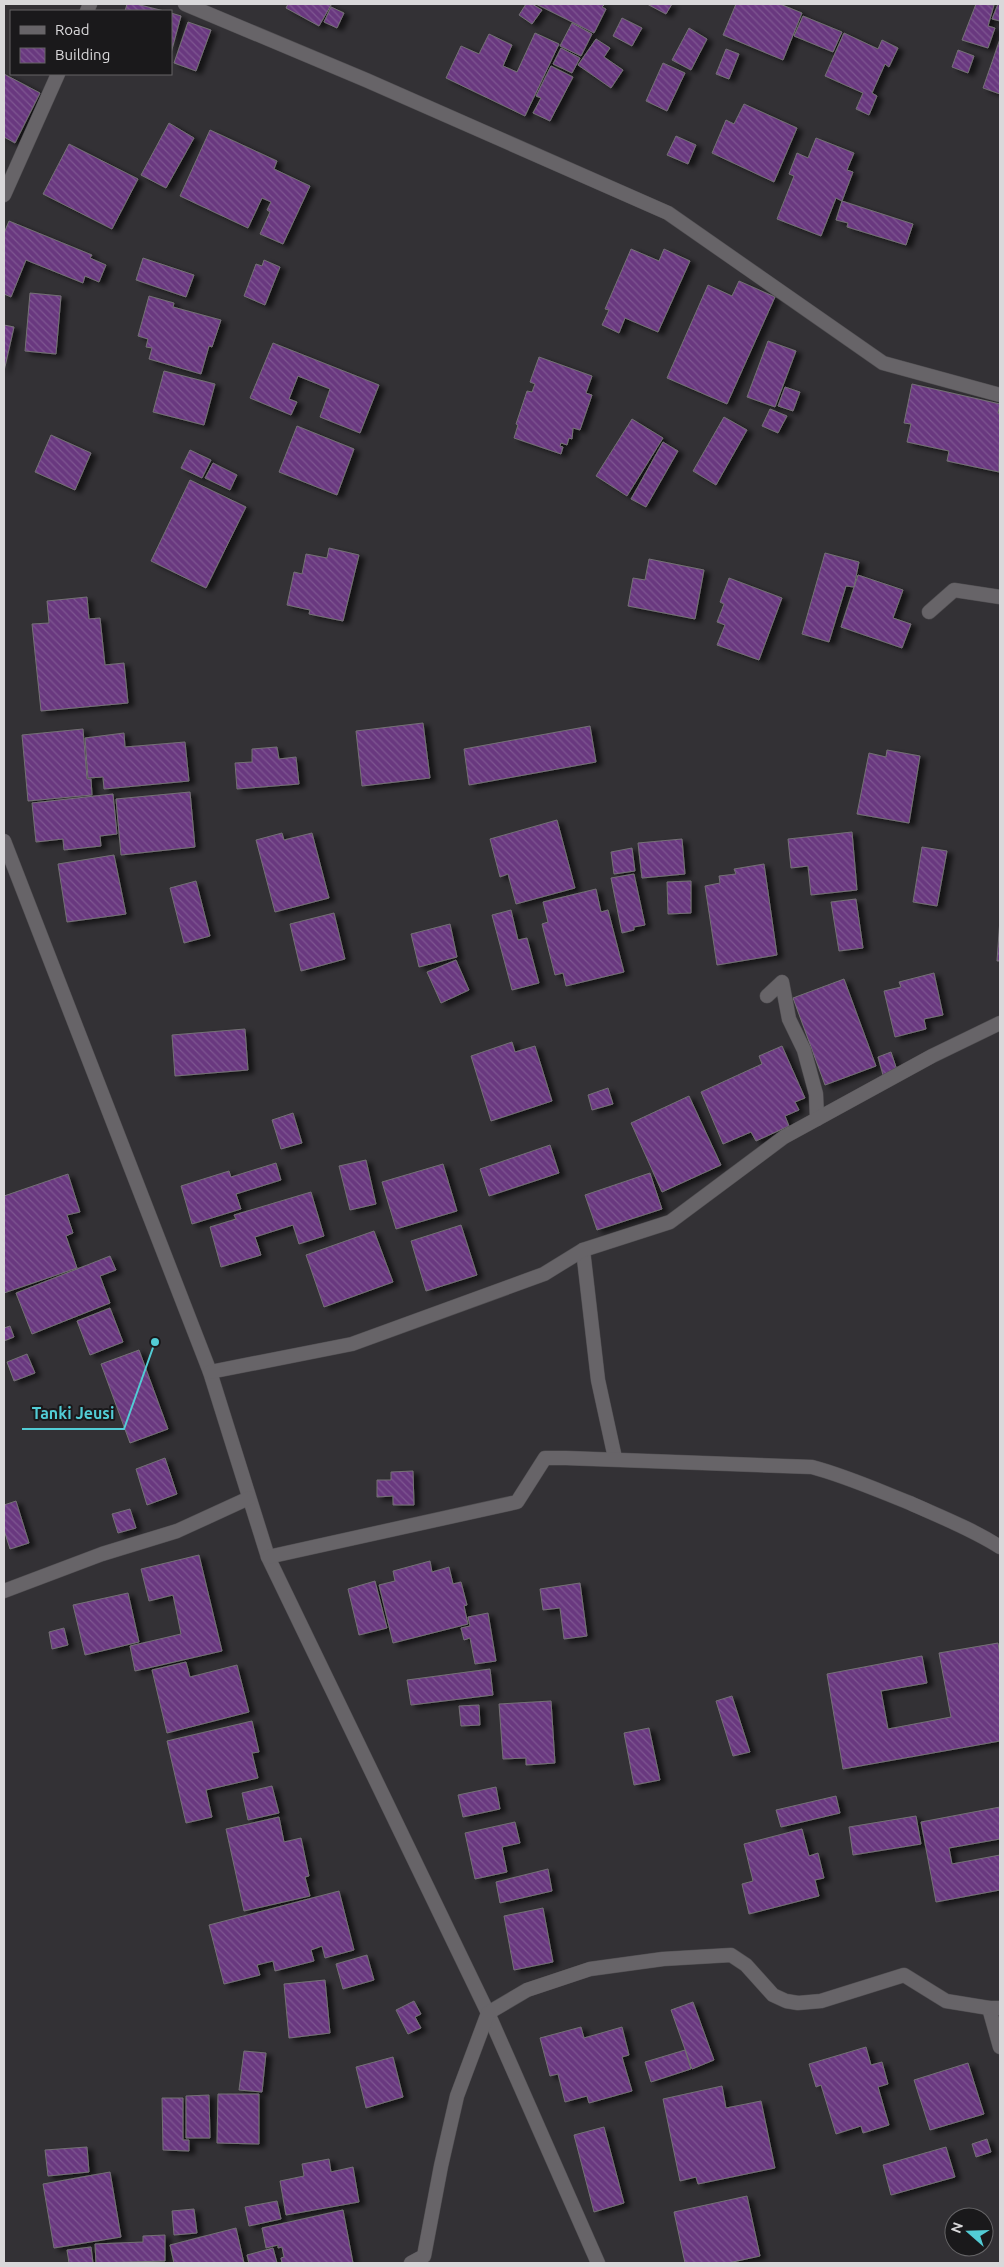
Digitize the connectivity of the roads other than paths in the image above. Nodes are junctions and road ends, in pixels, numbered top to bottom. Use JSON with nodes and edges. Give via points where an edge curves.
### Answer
{"nodes":[{"id":1,"x":185,"y":4,"type":"edge"},
{"id":2,"x":58,"y":75,"type":"edge"},
{"id":3,"x":4,"y":195,"type":"edge"},
{"id":4,"x":1000,"y":395,"type":"edge"},
{"id":5,"x":1000,"y":597,"type":"edge"},
{"id":6,"x":929,"y":612,"type":"dead end"},
{"id":7,"x":4,"y":840,"type":"edge"},
{"id":8,"x":767,"y":996,"type":"dead end"},
{"id":9,"x":1000,"y":1023,"type":"edge"},
{"id":10,"x":818,"y":1119,"type":"junction"},
{"id":11,"x":583,"y":1250,"type":"junction"},
{"id":12,"x":210,"y":1372,"type":"junction"},
{"id":13,"x":615,"y":1458,"type":"junction"},
{"id":14,"x":249,"y":1498,"type":"junction"},
{"id":15,"x":1000,"y":1547,"type":"edge"},
{"id":16,"x":268,"y":1557,"type":"junction"},
{"id":17,"x":4,"y":1591,"type":"edge"},
{"id":18,"x":995,"y":2008,"type":"edge"},
{"id":19,"x":488,"y":2014,"type":"junction"},
{"id":20,"x":1000,"y":2047,"type":"edge"},
{"id":21,"x":423,"y":2259,"type":"edge"},
{"id":22,"x":411,"y":2263,"type":"edge"},
{"id":23,"x":598,"y":2263,"type":"edge"}],
"edges":[{"from":1,"to":4,"type":"street","via":[[668,213],[883,363]]},
{"from":2,"to":3,"type":"street"},
{"from":5,"to":6,"type":"street","via":[[954,590]]},
{"from":7,"to":12,"type":"street"},
{"from":8,"to":10,"type":"street","via":[[782,982],[788,1019],[804,1050],[816,1094]]},
{"from":9,"to":10,"type":"street","via":[[932,1056]]},
{"from":10,"to":11,"type":"street","via":[[784,1137],[670,1222]]},
{"from":11,"to":12,"type":"street","via":[[544,1274],[352,1344]]},
{"from":11,"to":13,"type":"street","via":[[598,1380]]},
{"from":12,"to":14,"type":"street"},
{"from":13,"to":15,"type":"street","via":[[812,1467],[869,1486],[979,1534]]},
{"from":13,"to":16,"type":"street","via":[[545,1458],[517,1502]]},
{"from":14,"to":16,"type":"street"},
{"from":14,"to":17,"type":"street","via":[[177,1531],[102,1554]]},
{"from":16,"to":19,"type":"street"},
{"from":18,"to":19,"type":"street","via":[[946,2002],[904,1975],[821,2001],[786,2001],[773,1995],[746,1965],[731,1955],[662,1959],[590,1969],[527,1990]]},
{"from":18,"to":20,"type":"street"},
{"from":19,"to":21,"type":"street","via":[[457,2096]]},
{"from":19,"to":23,"type":"street"},
{"from":21,"to":22,"type":"street"}]}
